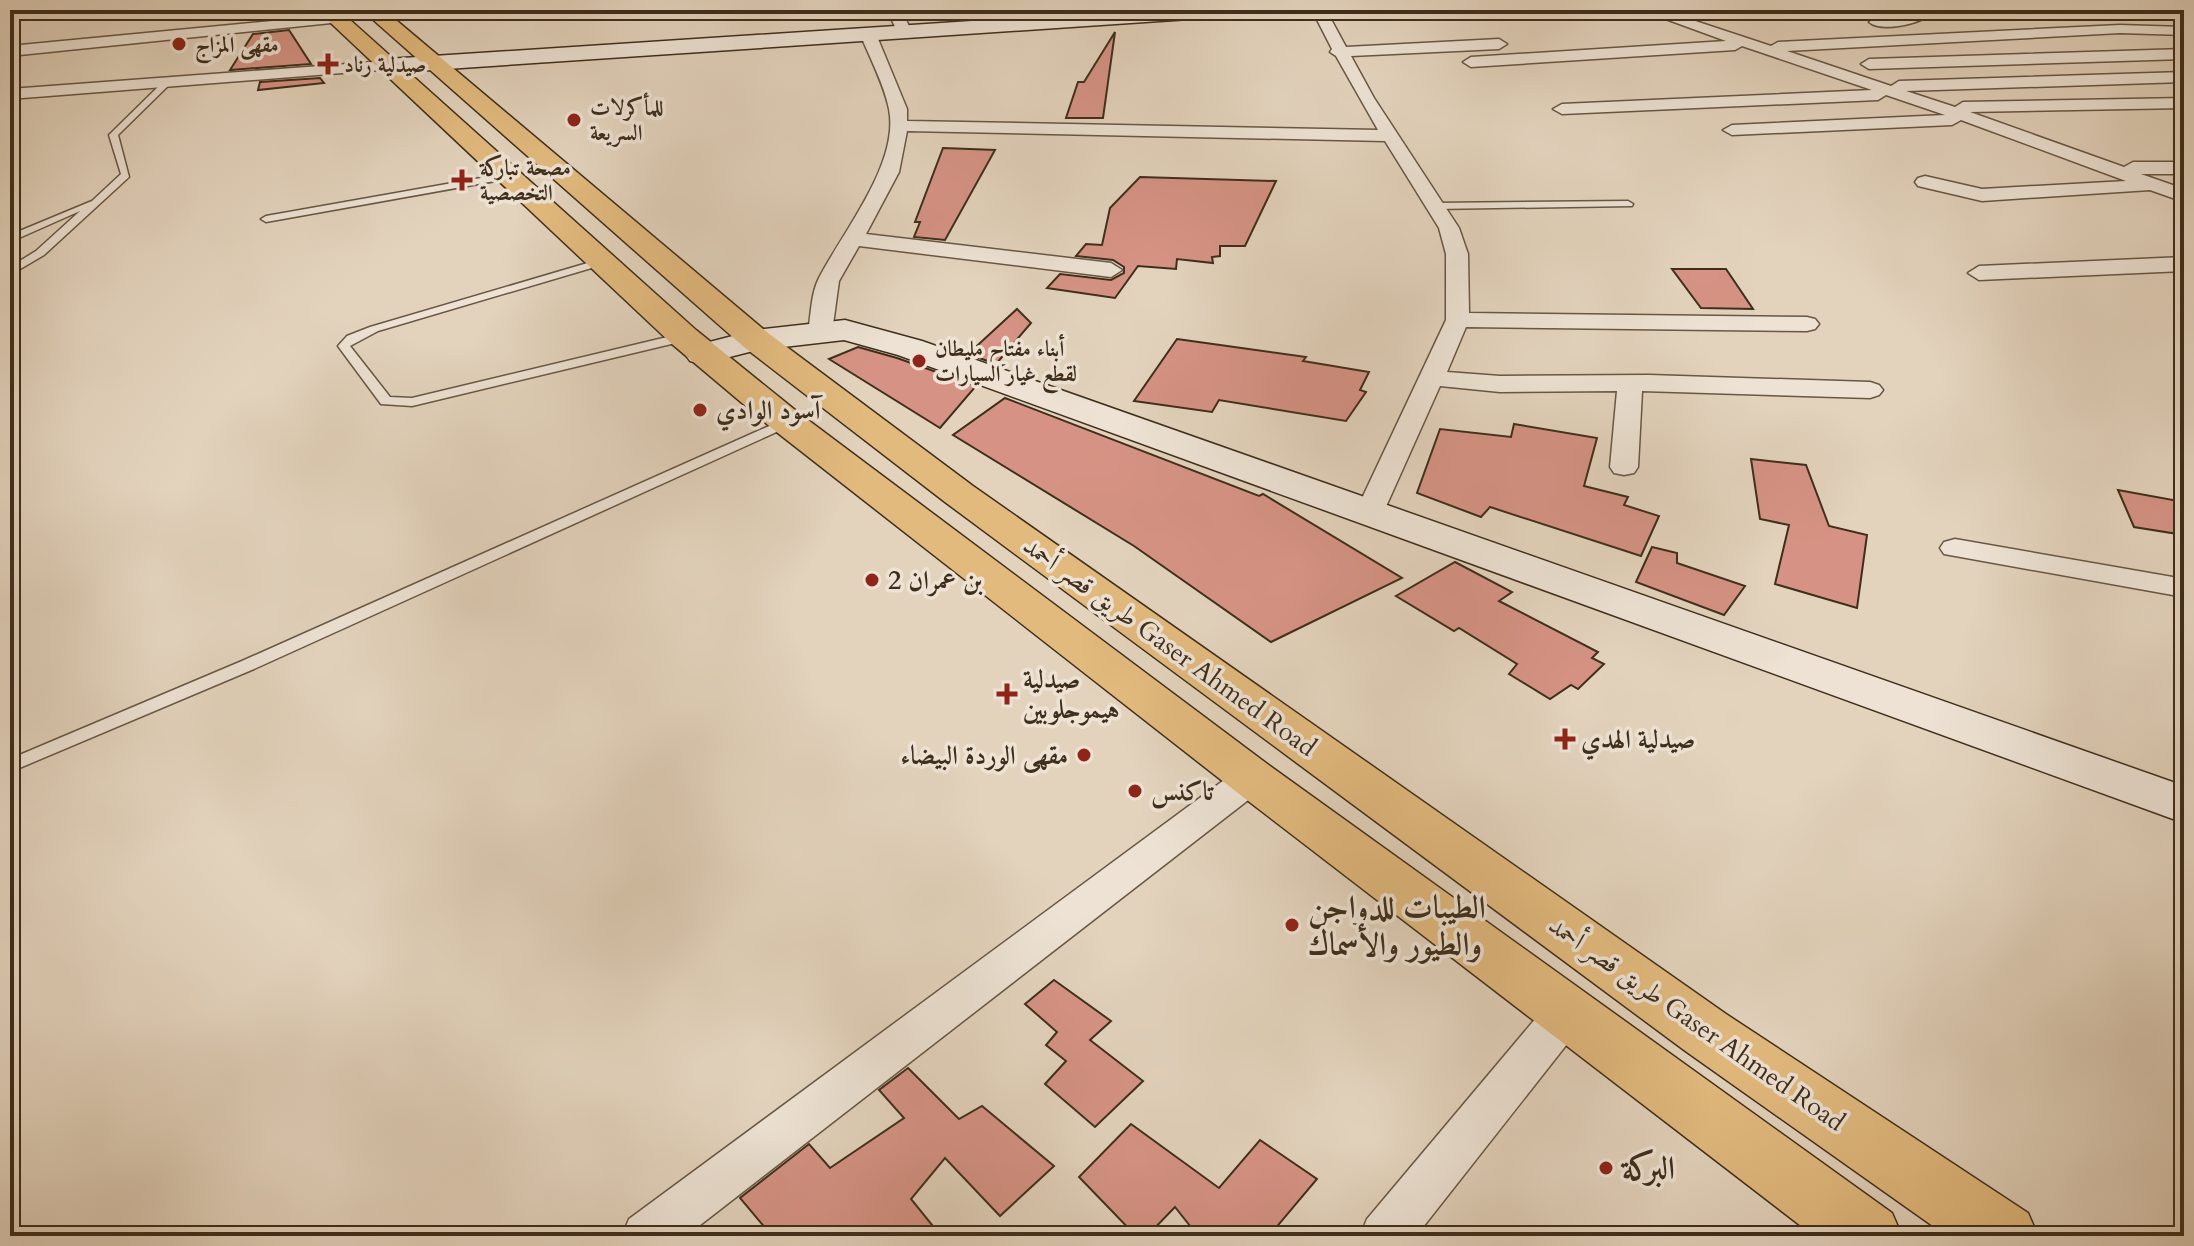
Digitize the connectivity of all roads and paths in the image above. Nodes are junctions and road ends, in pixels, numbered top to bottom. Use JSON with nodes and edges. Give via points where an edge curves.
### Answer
{"nodes":[{"id":1,"x":894,"y":10,"type":"edge"},
{"id":2,"x":1234,"y":10,"type":"edge"},
{"id":3,"x":1319,"y":10,"type":"edge"},
{"id":4,"x":1648,"y":10,"type":"edge"},
{"id":5,"x":1919,"y":10,"type":"edge"},
{"id":6,"x":345,"y":13,"type":"edge"},
{"id":7,"x":2096,"y":15,"type":"dead end"},
{"id":8,"x":2184,"y":18,"type":"edge"},
{"id":9,"x":1864,"y":23,"type":"dead end"},
{"id":10,"x":1768,"y":30,"type":"dead end"},
{"id":11,"x":2184,"y":31,"type":"edge"},
{"id":12,"x":904,"y":32,"type":"junction"},
{"id":13,"x":868,"y":34,"type":"junction"},
{"id":14,"x":1721,"y":34,"type":"junction"},
{"id":15,"x":1554,"y":41,"type":"dead end"},
{"id":16,"x":1756,"y":46,"type":"junction"},
{"id":17,"x":10,"y":51,"type":"edge"},
{"id":18,"x":1338,"y":52,"type":"junction"},
{"id":19,"x":2184,"y":54,"type":"edge"},
{"id":20,"x":1471,"y":62,"type":"dead end"},
{"id":21,"x":435,"y":63,"type":"junction"},
{"id":22,"x":387,"y":66,"type":"junction"},
{"id":23,"x":1814,"y":66,"type":"junction"},
{"id":24,"x":2184,"y":77,"type":"edge"},
{"id":25,"x":167,"y":83,"type":"junction"},
{"id":26,"x":1876,"y":87,"type":"junction"},
{"id":27,"x":10,"y":94,"type":"edge"},
{"id":28,"x":1899,"y":95,"type":"junction"},
{"id":29,"x":2184,"y":103,"type":"edge"},
{"id":30,"x":1940,"y":108,"type":"junction"},
{"id":31,"x":1562,"y":109,"type":"dead end"},
{"id":32,"x":1974,"y":119,"type":"junction"},
{"id":33,"x":899,"y":126,"type":"junction"},
{"id":34,"x":1732,"y":130,"type":"dead end"},
{"id":35,"x":1389,"y":136,"type":"junction"},
{"id":36,"x":2110,"y":168,"type":"junction"},
{"id":37,"x":2184,"y":168,"type":"edge"},
{"id":38,"x":509,"y":176,"type":"junction"},
{"id":39,"x":1925,"y":182,"type":"dead end"},
{"id":40,"x":2156,"y":185,"type":"junction"},
{"id":41,"x":106,"y":196,"type":"junction"},
{"id":42,"x":2184,"y":196,"type":"edge"},
{"id":43,"x":1628,"y":204,"type":"dead end"},
{"id":44,"x":1434,"y":206,"type":"junction"},
{"id":45,"x":266,"y":219,"type":"dead end"},
{"id":46,"x":10,"y":239,"type":"edge"},
{"id":47,"x":855,"y":239,"type":"junction"},
{"id":48,"x":601,"y":262,"type":"junction"},
{"id":49,"x":2184,"y":264,"type":"edge"},
{"id":50,"x":1111,"y":270,"type":"dead end"},
{"id":51,"x":10,"y":272,"type":"edge"},
{"id":52,"x":1979,"y":273,"type":"dead end"},
{"id":53,"x":1458,"y":320,"type":"junction"},
{"id":54,"x":1807,"y":324,"type":"dead end"},
{"id":55,"x":820,"y":332,"type":"junction"},
{"id":56,"x":756,"y":340,"type":"junction"},
{"id":57,"x":693,"y":346,"type":"junction"},
{"id":58,"x":1433,"y":378,"type":"junction"},
{"id":59,"x":1630,"y":383,"type":"junction"},
{"id":60,"x":1870,"y":390,"type":"dead end"},
{"id":61,"x":787,"y":422,"type":"junction"},
{"id":62,"x":1624,"y":467,"type":"dead end"},
{"id":63,"x":1370,"y":511,"type":"junction"},
{"id":64,"x":1955,"y":548,"type":"dead end"},
{"id":65,"x":2184,"y":588,"type":"edge"},
{"id":66,"x":10,"y":766,"type":"edge"},
{"id":67,"x":1252,"y":778,"type":"junction"},
{"id":68,"x":2184,"y":805,"type":"edge"},
{"id":69,"x":1567,"y":1012,"type":"junction"},
{"id":70,"x":1863,"y":1233,"type":"edge"},
{"id":71,"x":647,"y":1236,"type":"edge"},
{"id":72,"x":1385,"y":1236,"type":"edge"},
{"id":73,"x":2004,"y":1236,"type":"edge"}],
"edges":[{"from":1,"to":12,"type":"street"},
{"from":2,"to":12,"type":"street"},
{"from":3,"to":18,"type":"street"},
{"from":4,"to":14,"type":"street"},
{"from":5,"to":9,"type":"street","via":[[1923,16]]},
{"from":6,"to":17,"type":"street"},
{"from":6,"to":21,"type":"main road","name":"طريق قصر أحمد Gaser Ahmed Road"},
{"from":6,"to":22,"type":"main road","name":"طريق قصر أحمد Gaser Ahmed Road"},
{"from":7,"to":8,"type":"street"},
{"from":10,"to":14,"type":"street"},
{"from":11,"to":16,"type":"street","via":[[2120,29]]},
{"from":12,"to":13,"type":"street"},
{"from":13,"to":21,"type":"street"},
{"from":13,"to":33,"type":"street","via":[[898,109]]},
{"from":14,"to":16,"type":"street"},
{"from":15,"to":18,"type":"street"},
{"from":16,"to":20,"type":"street"},
{"from":16,"to":23,"type":"street"},
{"from":18,"to":35,"type":"street"},
{"from":19,"to":23,"type":"street"},
{"from":21,"to":22,"type":"street"},
{"from":21,"to":56,"type":"main road","name":"طريق قصر أحمد Gaser Ahmed Road"},
{"from":22,"to":25,"type":"street"},
{"from":22,"to":38,"type":"main road","name":"طريق قصر أحمد Gaser Ahmed Road"},
{"from":23,"to":26,"type":"street"},
{"from":24,"to":26,"type":"street"},
{"from":25,"to":27,"type":"street"},
{"from":25,"to":41,"type":"lane","via":[[113,135],[126,175]]},
{"from":26,"to":28,"type":"street"},
{"from":28,"to":30,"type":"street"},
{"from":28,"to":31,"type":"street"},
{"from":29,"to":30,"type":"street"},
{"from":30,"to":32,"type":"street"},
{"from":32,"to":34,"type":"street"},
{"from":32,"to":36,"type":"street"},
{"from":33,"to":35,"type":"street"},
{"from":33,"to":47,"type":"street","via":[[889,172]]},
{"from":35,"to":44,"type":"street"},
{"from":36,"to":37,"type":"street"},
{"from":36,"to":40,"type":"street"},
{"from":38,"to":45,"type":"lane"},
{"from":38,"to":48,"type":"main road","name":"طريق قصر أحمد Gaser Ahmed Road"},
{"from":39,"to":40,"type":"street","via":[[1982,195]]},
{"from":40,"to":42,"type":"street"},
{"from":41,"to":46,"type":"lane"},
{"from":41,"to":51,"type":"lane"},
{"from":43,"to":44,"type":"lane"},
{"from":44,"to":53,"type":"street","via":[[1449,228],[1457,254]]},
{"from":47,"to":50,"type":"street"},
{"from":47,"to":55,"type":"street","via":[[828,281]]},
{"from":48,"to":57,"type":"main road","name":"طريق قصر أحمد Gaser Ahmed Road"},
{"from":48,"to":57,"type":"lane","via":[[374,329],[344,346],[386,401],[403,403]]},
{"from":49,"to":52,"type":"street"},
{"from":53,"to":54,"type":"street"},
{"from":53,"to":58,"type":"street"},
{"from":55,"to":56,"type":"street"},
{"from":55,"to":63,"type":"street","via":[[854,331],[910,348]]},
{"from":56,"to":57,"type":"street"},
{"from":56,"to":73,"type":"main road","name":"طريق قصر أحمد Gaser Ahmed Road","via":[[959,494],[1679,1014]]},
{"from":57,"to":61,"type":"main road","name":"طريق قصر أحمد Gaser Ahmed Road"},
{"from":58,"to":59,"type":"street","via":[[1500,384]]},
{"from":58,"to":63,"type":"street"},
{"from":59,"to":60,"type":"street"},
{"from":59,"to":62,"type":"street"},
{"from":61,"to":66,"type":"lane"},
{"from":61,"to":67,"type":"main road","name":"طريق قصر أحمد Gaser Ahmed Road"},
{"from":63,"to":68,"type":"street"},
{"from":64,"to":65,"type":"street"},
{"from":67,"to":69,"type":"main road","name":"طريق قصر أحمد Gaser Ahmed Road"},
{"from":67,"to":71,"type":"street"},
{"from":69,"to":70,"type":"main road","name":"طريق قصر أحمد Gaser Ahmed Road"},
{"from":69,"to":72,"type":"street"}]}
